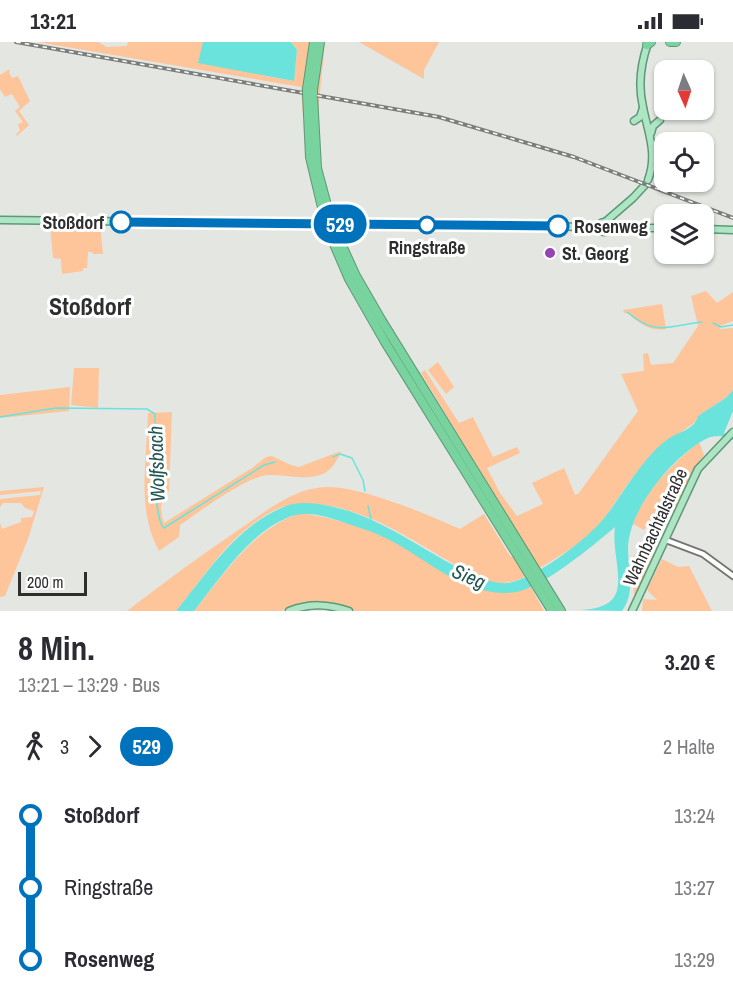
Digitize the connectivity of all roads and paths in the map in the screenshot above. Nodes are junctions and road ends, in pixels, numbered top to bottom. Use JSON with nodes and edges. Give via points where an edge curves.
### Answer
{"nodes":[{"id":1,"x":314,"y":42,"type":"edge"},
{"id":2,"x":321,"y":42,"type":"edge"},
{"id":3,"x":670,"y":42,"type":"edge"},
{"id":4,"x":676,"y":42,"type":"edge"},
{"id":5,"x":649,"y":43,"type":"edge"},
{"id":6,"x":310,"y":92,"type":"junction"},
{"id":7,"x":643,"y":108,"type":"junction"},
{"id":8,"x":660,"y":120,"type":"dead end"},
{"id":9,"x":634,"y":121,"type":"dead end"},
{"id":10,"x":651,"y":137,"type":"junction"},
{"id":11,"x":0,"y":220,"type":"edge"},
{"id":12,"x":604,"y":226,"type":"junction"},
{"id":13,"x":654,"y":228,"type":"edge"},
{"id":14,"x":714,"y":229,"type":"edge"},
{"id":15,"x":733,"y":230,"type":"edge"},
{"id":16,"x":730,"y":435,"type":"edge"},
{"id":17,"x":666,"y":540,"type":"junction"},
{"id":18,"x":515,"y":544,"type":"junction"},
{"id":19,"x":733,"y":576,"type":"edge"},
{"id":20,"x":289,"y":611,"type":"edge"},
{"id":21,"x":350,"y":611,"type":"edge"},
{"id":22,"x":552,"y":611,"type":"edge"},
{"id":23,"x":561,"y":611,"type":"edge"},
{"id":24,"x":632,"y":611,"type":"edge"}],
"edges":[{"from":1,"to":6,"type":"highway"},
{"from":2,"to":6,"type":"highway"},
{"from":3,"to":4,"type":"highway"},
{"from":5,"to":7,"type":"main road","via":[[642,63]]},
{"from":6,"to":18,"type":"highway","via":[[311,163],[349,279]]},
{"from":7,"to":9,"type":"main road"},
{"from":7,"to":10,"type":"main road"},
{"from":8,"to":10,"type":"main road","via":[[653,126]]},
{"from":10,"to":12,"type":"main road","via":[[652,166],[646,183]]},
{"from":11,"to":12,"type":"main road"},
{"from":12,"to":13,"type":"main road"},
{"from":14,"to":15,"type":"main road"},
{"from":16,"to":17,"type":"main road","name":"Wahnbachtalstraße","via":[[698,469]]},
{"from":17,"to":19,"type":"street","via":[[704,554]]},
{"from":17,"to":24,"type":"main road","name":"Wahnbachtalstraße"},
{"from":18,"to":22,"type":"highway"},
{"from":18,"to":23,"type":"highway"},
{"from":20,"to":21,"type":"main road","via":[[318,605]]}]}
